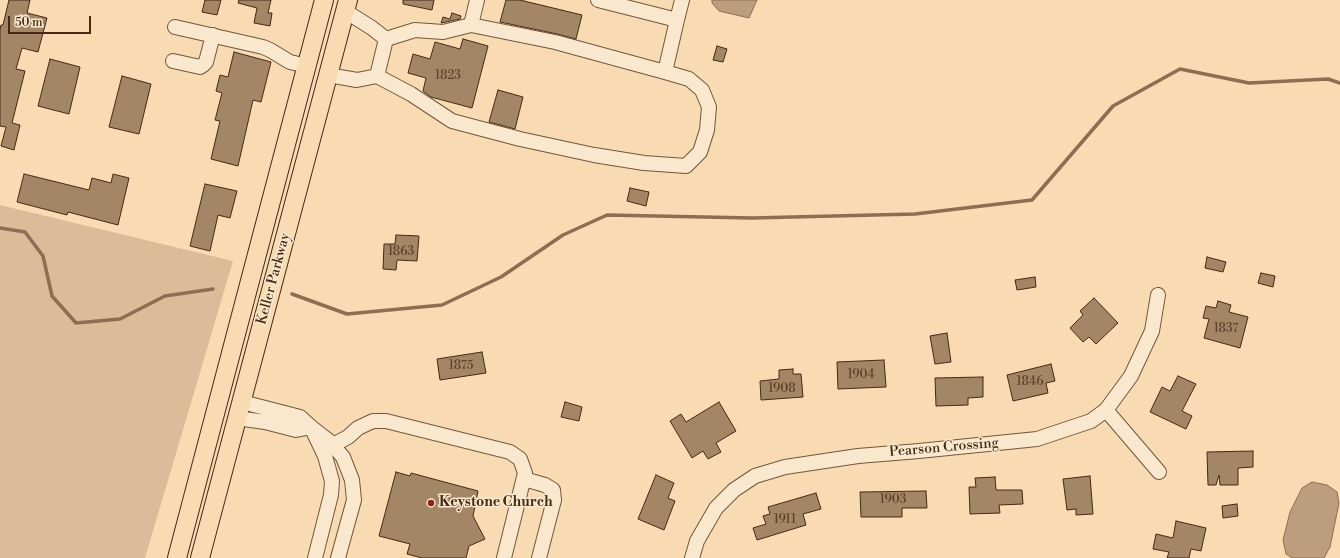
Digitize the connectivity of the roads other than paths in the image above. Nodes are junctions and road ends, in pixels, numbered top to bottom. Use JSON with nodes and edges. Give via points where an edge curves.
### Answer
{"nodes":[{"id":1,"x":324,"y":0,"type":"edge"},
{"id":2,"x":477,"y":0,"type":"edge"},
{"id":3,"x":598,"y":0,"type":"edge"},
{"id":4,"x":682,"y":0,"type":"edge"},
{"id":5,"x":347,"y":5,"type":"edge"},
{"id":6,"x":677,"y":20,"type":"junction"},
{"id":7,"x":175,"y":26,"type":"dead end"},
{"id":8,"x":471,"y":26,"type":"junction"},
{"id":9,"x":213,"y":35,"type":"junction"},
{"id":10,"x":386,"y":39,"type":"junction"},
{"id":11,"x":173,"y":60,"type":"dead end"},
{"id":12,"x":307,"y":66,"type":"junction"},
{"id":13,"x":665,"y":72,"type":"junction"},
{"id":14,"x":328,"y":75,"type":"junction"},
{"id":15,"x":377,"y":76,"type":"junction"},
{"id":16,"x":1158,"y":295,"type":"dead end"},
{"id":17,"x":220,"y":396,"type":"junction"},
{"id":18,"x":239,"y":410,"type":"junction"},
{"id":19,"x":1106,"y":410,"type":"junction"},
{"id":20,"x":215,"y":413,"type":"junction"},
{"id":21,"x":311,"y":427,"type":"junction"},
{"id":22,"x":333,"y":445,"type":"junction"},
{"id":23,"x":1159,"y":472,"type":"dead end"},
{"id":24,"x":524,"y":479,"type":"junction"},
{"id":25,"x":177,"y":558,"type":"edge"},
{"id":26,"x":200,"y":558,"type":"edge"},
{"id":27,"x":315,"y":558,"type":"edge"},
{"id":28,"x":338,"y":558,"type":"edge"},
{"id":29,"x":504,"y":558,"type":"edge"},
{"id":30,"x":538,"y":558,"type":"edge"},
{"id":31,"x":692,"y":558,"type":"edge"}],
"edges":[{"from":1,"to":12,"type":"main road","name":"Keller Parkway"},
{"from":2,"to":8,"type":"street"},
{"from":3,"to":6,"type":"street"},
{"from":4,"to":6,"type":"street"},
{"from":5,"to":10,"type":"street"},
{"from":5,"to":14,"type":"main road","name":"Keller Parkway"},
{"from":6,"to":13,"type":"street"},
{"from":7,"to":9,"type":"street"},
{"from":8,"to":10,"type":"street","via":[[443,32],[415,30]]},
{"from":8,"to":13,"type":"street","via":[[555,42]]},
{"from":9,"to":11,"type":"street","via":[[206,62],[200,67]]},
{"from":9,"to":12,"type":"street","via":[[270,50],[290,62]]},
{"from":10,"to":15,"type":"street"},
{"from":12,"to":17,"type":"main road","name":"Keller Parkway"},
{"from":13,"to":15,"type":"street","via":[[688,80],[702,90],[710,107],[707,130],[700,152],[686,166],[644,163],[594,155],[452,121],[412,94]]},
{"from":14,"to":15,"type":"street","via":[[357,80]]},
{"from":14,"to":18,"type":"main road","name":"Keller Parkway"},
{"from":16,"to":19,"type":"street","name":"Pearson Crossing","via":[[1149,338],[1131,376]]},
{"from":17,"to":18,"type":"main road"},
{"from":17,"to":20,"type":"main road","name":"Keller Parkway"},
{"from":18,"to":20,"type":"main road"},
{"from":18,"to":21,"type":"street","via":[[300,417]]},
{"from":18,"to":26,"type":"main road","name":"Keller Parkway"},
{"from":19,"to":23,"type":"street"},
{"from":19,"to":31,"type":"street","name":"Pearson Crossing","via":[[1075,427],[1036,439],[858,456],[785,467],[755,476],[734,490],[716,508]]},
{"from":20,"to":25,"type":"main road","name":"Keller Parkway"},
{"from":21,"to":22,"type":"street"},
{"from":21,"to":27,"type":"street","via":[[325,456],[332,481],[331,495]]},
{"from":22,"to":24,"type":"street","via":[[373,421],[386,421],[510,452],[520,459],[526,473]]},
{"from":22,"to":28,"type":"street","via":[[343,457],[352,480],[354,500]]},
{"from":24,"to":29,"type":"street"},
{"from":24,"to":30,"type":"street","via":[[545,485],[552,490],[554,500]]}]}
